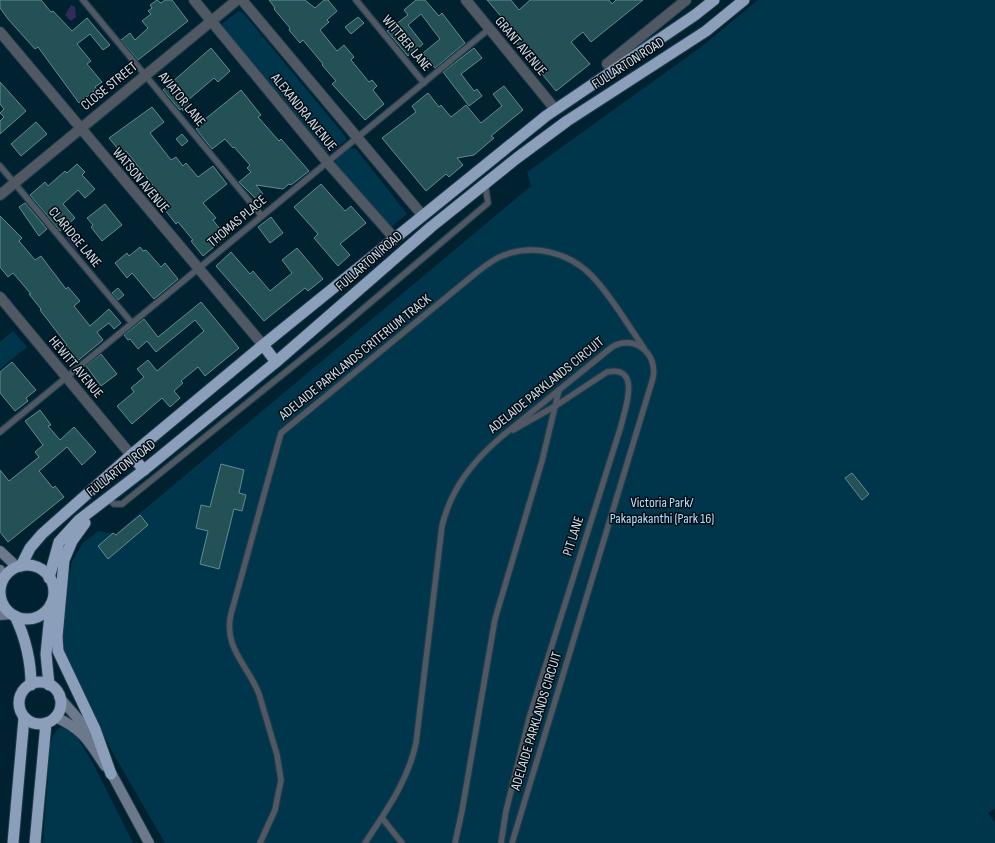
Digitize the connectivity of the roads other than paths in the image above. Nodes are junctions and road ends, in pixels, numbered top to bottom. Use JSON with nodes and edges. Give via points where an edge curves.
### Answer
{"nodes":[{"id":1,"x":83,"y":0,"type":"edge"},
{"id":2,"x":194,"y":0,"type":"edge"},
{"id":3,"x":237,"y":0,"type":"edge"},
{"id":4,"x":242,"y":0,"type":"edge"},
{"id":5,"x":356,"y":0,"type":"edge"},
{"id":6,"x":466,"y":0,"type":"edge"},
{"id":7,"x":686,"y":0,"type":"edge"},
{"id":8,"x":714,"y":0,"type":"edge"},
{"id":9,"x":744,"y":0,"type":"edge"},
{"id":10,"x":211,"y":21,"type":"junction"},
{"id":11,"x":489,"y":28,"type":"junction"},
{"id":12,"x":0,"y":32,"type":"edge"},
{"id":13,"x":607,"y":64,"type":"dead end"},
{"id":14,"x":146,"y":74,"type":"junction"},
{"id":15,"x":424,"y":83,"type":"junction"},
{"id":16,"x":556,"y":109,"type":"junction"},
{"id":17,"x":567,"y":121,"type":"junction"},
{"id":18,"x":79,"y":128,"type":"junction"},
{"id":19,"x":358,"y":138,"type":"junction"},
{"id":20,"x":328,"y":162,"type":"junction"},
{"id":21,"x":0,"y":166,"type":"edge"},
{"id":22,"x":14,"y":183,"type":"junction"},
{"id":23,"x":485,"y":184,"type":"junction"},
{"id":24,"x":0,"y":194,"type":"edge"},
{"id":25,"x":261,"y":215,"type":"junction"},
{"id":26,"x":423,"y":216,"type":"junction"},
{"id":27,"x":395,"y":239,"type":"junction"},
{"id":28,"x":408,"y":247,"type":"junction"},
{"id":29,"x":198,"y":268,"type":"junction"},
{"id":30,"x":0,"y":297,"type":"edge"},
{"id":31,"x":132,"y":323,"type":"junction"},
{"id":32,"x":263,"y":345,"type":"junction"},
{"id":33,"x":647,"y":352,"type":"junction"},
{"id":34,"x":276,"y":362,"type":"junction"},
{"id":35,"x":66,"y":377,"type":"junction"},
{"id":36,"x":559,"y":390,"type":"junction"},
{"id":37,"x":557,"y":405,"type":"junction"},
{"id":38,"x":1,"y":429,"type":"edge"},
{"id":39,"x":501,"y":437,"type":"junction"},
{"id":40,"x":130,"y":455,"type":"junction"},
{"id":41,"x":144,"y":470,"type":"junction"},
{"id":42,"x":108,"y":498,"type":"junction"},
{"id":43,"x":0,"y":551,"type":"edge"},
{"id":44,"x":19,"y":567,"type":"junction"},
{"id":45,"x":49,"y":578,"type":"junction"},
{"id":46,"x":1,"y":583,"type":"edge"},
{"id":47,"x":52,"y":602,"type":"junction"},
{"id":48,"x":9,"y":615,"type":"edge"},
{"id":49,"x":31,"y":685,"type":"junction"},
{"id":50,"x":49,"y":685,"type":"junction"},
{"id":51,"x":60,"y":697,"type":"junction"},
{"id":52,"x":24,"y":718,"type":"junction"},
{"id":53,"x":51,"y":720,"type":"junction"},
{"id":54,"x":111,"y":774,"type":"junction"},
{"id":55,"x":382,"y":818,"type":"junction"},
{"id":56,"x":13,"y":843,"type":"edge"},
{"id":57,"x":35,"y":843,"type":"edge"},
{"id":58,"x":149,"y":843,"type":"edge"},
{"id":59,"x":260,"y":843,"type":"edge"},
{"id":60,"x":365,"y":843,"type":"edge"},
{"id":61,"x":402,"y":843,"type":"edge"},
{"id":62,"x":455,"y":843,"type":"edge"},
{"id":63,"x":501,"y":843,"type":"edge"},
{"id":64,"x":512,"y":843,"type":"edge"}],
"edges":[{"from":1,"to":14,"type":"lane","name":"AVIATOR LANE"},
{"from":2,"to":10,"type":"street","name":"ALEXANDRA AVENUE"},
{"from":3,"to":10,"type":"street","name":"CLOSE STREET"},
{"from":4,"to":19,"type":"street","name":"ALEXANDRA AVENUE"},
{"from":5,"to":15,"type":"lane","name":"WITTBER LANE"},
{"from":6,"to":11,"type":"street","name":"GRANT AVENUE"},
{"from":7,"to":13,"type":"street","name":"FULLARTON ROAD"},
{"from":8,"to":16,"type":"highway","name":"FULLARTON ROAD"},
{"from":9,"to":17,"type":"highway","name":"FULLARTON ROAD","via":[[706,31]]},
{"from":10,"to":14,"type":"street","name":"CLOSE STREET"},
{"from":10,"to":20,"type":"street","name":"ALEXANDRA AVENUE"},
{"from":11,"to":15,"type":"lane","name":"THOMAS PLACE"},
{"from":11,"to":16,"type":"street","name":"GRANT AVENUE"},
{"from":12,"to":18,"type":"street","name":"WATSON AVENUE"},
{"from":14,"to":18,"type":"street","name":"CLOSE STREET"},
{"from":14,"to":25,"type":"lane","name":"AVIATOR LANE"},
{"from":15,"to":19,"type":"lane","name":"THOMAS PLACE"},
{"from":16,"to":17,"type":"highway"},
{"from":16,"to":26,"type":"highway","name":"FULLARTON ROAD"},
{"from":17,"to":23,"type":"highway","name":"FULLARTON ROAD"},
{"from":18,"to":22,"type":"street","name":"CLOSE STREET"},
{"from":18,"to":29,"type":"street","name":"WATSON AVENUE"},
{"from":19,"to":20,"type":"lane","name":"THOMAS PLACE"},
{"from":19,"to":26,"type":"street","name":"ALEXANDRA AVENUE"},
{"from":20,"to":25,"type":"lane","name":"THOMAS PLACE"},
{"from":20,"to":27,"type":"street","name":"ALEXANDRA AVENUE"},
{"from":21,"to":22,"type":"lane","name":"CLARIDGE LANE"},
{"from":22,"to":24,"type":"street","name":"CLOSE STREET"},
{"from":22,"to":31,"type":"lane","name":"CLARIDGE LANE"},
{"from":23,"to":28,"type":"highway","name":"FULLARTON ROAD"},
{"from":23,"to":42,"type":"lane","via":[[488,203],[350,320],[122,504],[114,504]]},
{"from":25,"to":29,"type":"lane","name":"THOMAS PLACE"},
{"from":26,"to":27,"type":"highway","name":"FULLARTON ROAD"},
{"from":27,"to":28,"type":"highway"},
{"from":27,"to":32,"type":"highway","name":"FULLARTON ROAD"},
{"from":28,"to":34,"type":"highway","name":"FULLARTON ROAD"},
{"from":29,"to":31,"type":"lane","name":"THOMAS PLACE"},
{"from":29,"to":32,"type":"street","name":"WATSON AVENUE"},
{"from":30,"to":35,"type":"street","name":"HEWITT AVENUE"},
{"from":31,"to":35,"type":"lane","name":"THOMAS PLACE"},
{"from":32,"to":34,"type":"highway"},
{"from":32,"to":40,"type":"highway","name":"FULLARTON ROAD"},
{"from":33,"to":36,"type":"lane","name":"ADELAIDE PARKLANDS CIRCUIT","via":[[632,344],[617,344]]},
{"from":33,"to":59,"type":"lane","name":"ADELAIDE PARKLANDS CRITERIUM TRACK","via":[[591,275],[577,264],[553,252],[516,252],[496,259],[476,273],[281,433],[228,632],[233,647],[259,694],[280,771],[279,798]]},
{"from":33,"to":64,"type":"lane","name":"ADELAIDE PARKLANDS CIRCUIT","via":[[654,366],[653,378]]},
{"from":34,"to":41,"type":"highway","name":"FULLARTON ROAD"},
{"from":35,"to":38,"type":"lane","name":"THOMAS PLACE"},
{"from":35,"to":40,"type":"street","name":"HEWITT AVENUE"},
{"from":36,"to":37,"type":"lane"},
{"from":36,"to":39,"type":"lane","name":"ADELAIDE PARKLANDS CIRCUIT"},
{"from":37,"to":39,"type":"lane","name":"PIT LANE"},
{"from":37,"to":62,"type":"lane","via":[[495,619]]},
{"from":37,"to":63,"type":"lane","name":"PIT LANE","via":[[607,372],[621,374],[629,384],[630,392],[621,426],[530,715],[506,811]]},
{"from":39,"to":55,"type":"lane","name":"ADELAIDE PARKLANDS CIRCUIT","via":[[464,474],[446,510],[416,743],[405,779]]},
{"from":40,"to":41,"type":"highway"},
{"from":40,"to":44,"type":"highway","name":"FULLARTON ROAD","via":[[37,540]]},
{"from":41,"to":42,"type":"highway","name":"FULLARTON ROAD"},
{"from":42,"to":45,"type":"highway","name":"FULLARTON ROAD","via":[[79,520],[59,542]]},
{"from":42,"to":54,"type":"highway","via":[[81,527],[64,560],[57,637],[61,660],[95,729]]},
{"from":43,"to":44,"type":"main road"},
{"from":44,"to":45,"type":"highway","via":[[37,568]]},
{"from":44,"to":46,"type":"highway","via":[[9,572]]},
{"from":45,"to":47,"type":"highway","via":[[53,589]]},
{"from":46,"to":48,"type":"highway","via":[[2,601]]},
{"from":47,"to":48,"type":"highway","via":[[45,612],[34,618]]},
{"from":47,"to":50,"type":"highway","via":[[46,654]]},
{"from":48,"to":49,"type":"highway","via":[[28,650]]},
{"from":49,"to":50,"type":"highway"},
{"from":49,"to":52,"type":"highway","via":[[25,688],[19,700]]},
{"from":50,"to":51,"type":"highway"},
{"from":51,"to":53,"type":"highway","via":[[59,711]]},
{"from":51,"to":54,"type":"main road","via":[[94,737]]},
{"from":52,"to":53,"type":"highway","via":[[38,724]]},
{"from":52,"to":56,"type":"highway"},
{"from":53,"to":54,"type":"main road","via":[[70,723],[82,733]]},
{"from":53,"to":57,"type":"highway"},
{"from":54,"to":58,"type":"main road"},
{"from":55,"to":60,"type":"lane","name":"ADELAIDE PARKLANDS CIRCUIT"},
{"from":55,"to":61,"type":"lane"}]}
